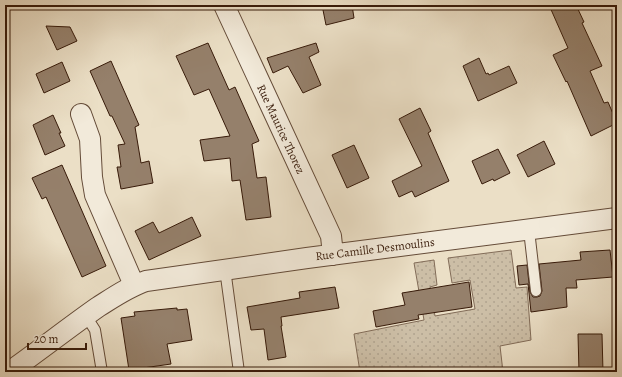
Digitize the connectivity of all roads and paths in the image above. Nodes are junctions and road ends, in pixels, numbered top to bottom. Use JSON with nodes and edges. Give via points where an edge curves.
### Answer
{"nodes":[{"id":1,"x":224,"y":5,"type":"edge"},
{"id":2,"x":81,"y":114,"type":"dead end"},
{"id":3,"x":617,"y":218,"type":"edge"},
{"id":4,"x":529,"y":230,"type":"junction"},
{"id":5,"x":333,"y":255,"type":"junction"},
{"id":6,"x":225,"y":269,"type":"junction"},
{"id":7,"x":134,"y":285,"type":"junction"},
{"id":8,"x":536,"y":291,"type":"dead end"},
{"id":9,"x":86,"y":316,"type":"junction"},
{"id":10,"x":12,"y":371,"type":"edge"},
{"id":11,"x":102,"y":372,"type":"edge"},
{"id":12,"x":239,"y":372,"type":"edge"}],
"edges":[{"from":1,"to":5,"type":"street","name":"Rue Maurice Thorez","via":[[331,236]]},
{"from":2,"to":7,"type":"street","via":[[90,138],[95,195]]},
{"from":3,"to":4,"type":"street","name":"Rue Camille Desmoulins"},
{"from":4,"to":5,"type":"street","name":"Rue Camille Desmoulins"},
{"from":4,"to":8,"type":"lane"},
{"from":5,"to":6,"type":"street","name":"Rue Camille Desmoulins"},
{"from":6,"to":7,"type":"street","name":"Rue Camille Desmoulins"},
{"from":6,"to":12,"type":"lane"},
{"from":7,"to":9,"type":"street","name":"Rue Camille Desmoulins"},
{"from":9,"to":10,"type":"street","name":"Rue Camille Desmoulins"},
{"from":9,"to":11,"type":"lane","via":[[94,330]]}]}
